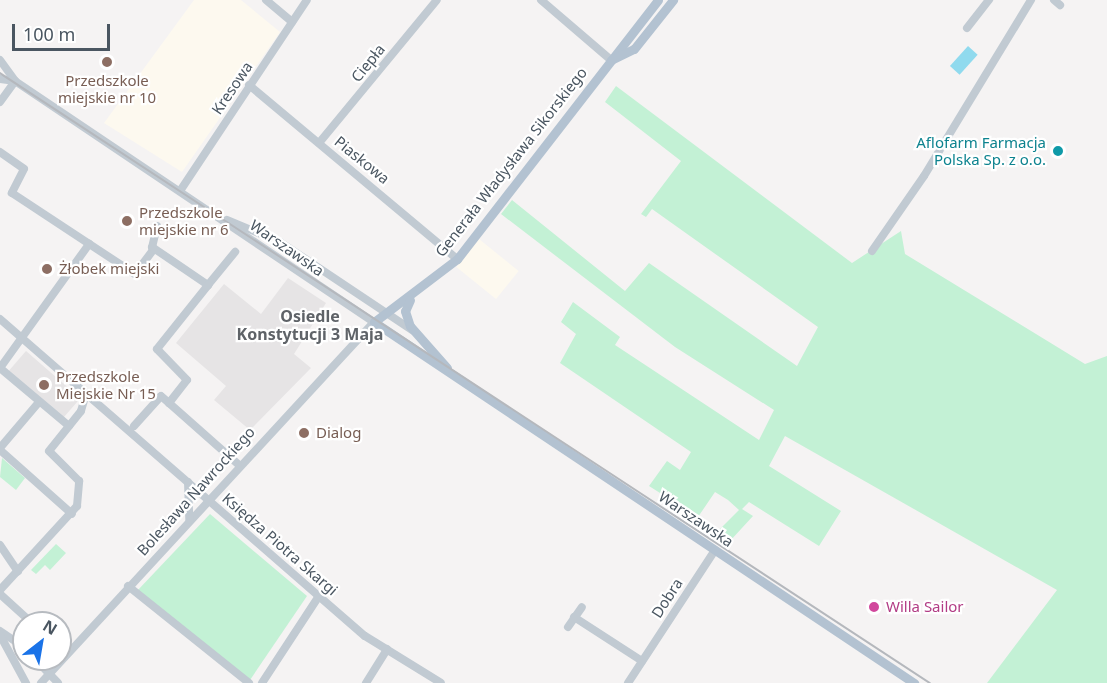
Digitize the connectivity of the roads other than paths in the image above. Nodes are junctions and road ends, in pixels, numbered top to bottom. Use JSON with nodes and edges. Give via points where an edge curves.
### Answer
{"nodes":[{"id":1,"x":266,"y":0,"type":"edge"},
{"id":2,"x":307,"y":0,"type":"edge"},
{"id":3,"x":437,"y":0,"type":"edge"},
{"id":4,"x":541,"y":0,"type":"edge"},
{"id":5,"x":658,"y":0,"type":"edge"},
{"id":6,"x":674,"y":0,"type":"edge"},
{"id":7,"x":989,"y":0,"type":"edge"},
{"id":8,"x":1031,"y":0,"type":"edge"},
{"id":9,"x":292,"y":21,"type":"junction"},
{"id":10,"x":967,"y":27,"type":"dead end"},
{"id":11,"x":0,"y":60,"type":"edge"},
{"id":12,"x":611,"y":60,"type":"junction"},
{"id":13,"x":0,"y":79,"type":"edge"},
{"id":14,"x":15,"y":81,"type":"junction"},
{"id":15,"x":249,"y":85,"type":"junction"},
{"id":16,"x":0,"y":102,"type":"edge"},
{"id":17,"x":319,"y":143,"type":"junction"},
{"id":18,"x":0,"y":152,"type":"edge"},
{"id":19,"x":180,"y":191,"type":"junction"},
{"id":20,"x":218,"y":216,"type":"junction"},
{"id":21,"x":158,"y":226,"type":"dead end"},
{"id":22,"x":89,"y":244,"type":"junction"},
{"id":23,"x":154,"y":249,"type":"junction"},
{"id":24,"x":872,"y":251,"type":"dead end"},
{"id":25,"x":235,"y":252,"type":"dead end"},
{"id":26,"x":457,"y":259,"type":"junction"},
{"id":27,"x":208,"y":285,"type":"junction"},
{"id":28,"x":411,"y":298,"type":"junction"},
{"id":29,"x":387,"y":315,"type":"junction"},
{"id":30,"x":0,"y":319,"type":"edge"},
{"id":31,"x":374,"y":322,"type":"junction"},
{"id":32,"x":414,"y":331,"type":"junction"},
{"id":33,"x":25,"y":340,"type":"junction"},
{"id":34,"x":460,"y":381,"type":"junction"},
{"id":35,"x":86,"y":393,"type":"junction"},
{"id":36,"x":39,"y":402,"type":"junction"},
{"id":37,"x":169,"y":403,"type":"junction"},
{"id":38,"x":69,"y":426,"type":"junction"},
{"id":39,"x":134,"y":426,"type":"dead end"},
{"id":40,"x":0,"y":449,"type":"edge"},
{"id":41,"x":238,"y":464,"type":"junction"},
{"id":42,"x":188,"y":482,"type":"junction"},
{"id":43,"x":207,"y":499,"type":"junction"},
{"id":44,"x":72,"y":513,"type":"junction"},
{"id":45,"x":189,"y":520,"type":"junction"},
{"id":46,"x":0,"y":545,"type":"edge"},
{"id":47,"x":715,"y":550,"type":"junction"},
{"id":48,"x":18,"y":572,"type":"junction"},
{"id":49,"x":128,"y":586,"type":"junction"},
{"id":50,"x":0,"y":591,"type":"edge"},
{"id":51,"x":318,"y":596,"type":"junction"},
{"id":52,"x":582,"y":607,"type":"dead end"},
{"id":53,"x":20,"y":611,"type":"edge"},
{"id":54,"x":574,"y":618,"type":"junction"},
{"id":55,"x":568,"y":627,"type":"dead end"},
{"id":56,"x":0,"y":633,"type":"edge"},
{"id":57,"x":387,"y":650,"type":"junction"},
{"id":58,"x":642,"y":661,"type":"junction"},
{"id":59,"x":47,"y":671,"type":"edge"},
{"id":60,"x":50,"y":674,"type":"junction"},
{"id":61,"x":631,"y":682,"type":"edge"},
{"id":62,"x":26,"y":683,"type":"edge"},
{"id":63,"x":41,"y":683,"type":"edge"},
{"id":64,"x":58,"y":683,"type":"edge"},
{"id":65,"x":249,"y":683,"type":"edge"},
{"id":66,"x":262,"y":683,"type":"edge"},
{"id":67,"x":366,"y":683,"type":"edge"},
{"id":68,"x":441,"y":683,"type":"edge"},
{"id":69,"x":914,"y":683,"type":"edge"}],
"edges":[{"from":1,"to":9,"type":"street"},
{"from":2,"to":9,"type":"street","name":"Kresowa"},
{"from":3,"to":17,"type":"street","name":"Ciepła"},
{"from":4,"to":12,"type":"street"},
{"from":5,"to":12,"type":"main road","name":"Generała Władysława Sikorskiego"},
{"from":6,"to":12,"type":"main road","name":"Generała Władysława Sikorskiego","via":[[634,49]]},
{"from":7,"to":10,"type":"street"},
{"from":8,"to":24,"type":"street","via":[[924,176]]},
{"from":9,"to":15,"type":"street","name":"Kresowa"},
{"from":11,"to":14,"type":"street","name":"Warszawska"},
{"from":12,"to":26,"type":"main road","name":"Generała Władysława Sikorskiego"},
{"from":13,"to":14,"type":"street","name":"Warszawska"},
{"from":14,"to":16,"type":"street"},
{"from":14,"to":19,"type":"street","name":"Warszawska"},
{"from":15,"to":17,"type":"street","name":"Piaskowa"},
{"from":15,"to":19,"type":"street","name":"Kresowa"},
{"from":17,"to":26,"type":"street","name":"Piaskowa"},
{"from":18,"to":22,"type":"street","via":[[24,168],[12,193]]},
{"from":19,"to":20,"type":"street","name":"Warszawska"},
{"from":20,"to":29,"type":"street","name":"Warszawska","via":[[280,242]]},
{"from":20,"to":31,"type":"street","name":"Warszawska"},
{"from":21,"to":23,"type":"street","via":[[150,243]]},
{"from":22,"to":23,"type":"street","via":[[136,275]]},
{"from":22,"to":33,"type":"street"},
{"from":23,"to":27,"type":"street"},
{"from":25,"to":27,"type":"street"},
{"from":26,"to":28,"type":"main road","name":"Generała Władysława Sikorskiego"},
{"from":27,"to":37,"type":"street","via":[[157,349],[188,378]]},
{"from":28,"to":29,"type":"main road","name":"Generała Władysława Sikorskiego"},
{"from":28,"to":32,"type":"main road","via":[[405,314]]},
{"from":29,"to":31,"type":"main road","name":"Generała Władysława Sikorskiego"},
{"from":29,"to":32,"type":"street","name":"Warszawska"},
{"from":30,"to":33,"type":"street","name":"Księdza Piotra Skargi"},
{"from":31,"to":34,"type":"main road","name":"Warszawska"},
{"from":31,"to":41,"type":"street","name":"Bolesława Nawrockiego"},
{"from":32,"to":34,"type":"main road","name":"Warszawska"},
{"from":33,"to":35,"type":"street","name":"Księdza Piotra Skargi"},
{"from":33,"to":36,"type":"street","via":[[0,368]]},
{"from":34,"to":47,"type":"main road","name":"Warszawska"},
{"from":35,"to":38,"type":"street"},
{"from":35,"to":42,"type":"street","name":"Księdza Piotra Skargi"},
{"from":36,"to":38,"type":"street"},
{"from":36,"to":40,"type":"street"},
{"from":37,"to":39,"type":"street","via":[[161,396]]},
{"from":37,"to":41,"type":"street"},
{"from":38,"to":44,"type":"street","via":[[49,451],[79,481]]},
{"from":40,"to":44,"type":"street"},
{"from":41,"to":43,"type":"street","name":"Bolesława Nawrockiego"},
{"from":42,"to":43,"type":"street","name":"Księdza Piotra Skargi"},
{"from":42,"to":45,"type":"street"},
{"from":43,"to":45,"type":"street","name":"Bolesława Nawrockiego"},
{"from":43,"to":51,"type":"street","name":"Księdza Piotra Skargi"},
{"from":44,"to":48,"type":"street"},
{"from":45,"to":49,"type":"street","name":"Bolesława Nawrockiego"},
{"from":46,"to":48,"type":"street"},
{"from":47,"to":58,"type":"street","name":"Dobra"},
{"from":47,"to":69,"type":"main road","name":"Warszawska"},
{"from":48,"to":50,"type":"street"},
{"from":49,"to":60,"type":"street","name":"Bolesława Nawrockiego"},
{"from":49,"to":65,"type":"street"},
{"from":50,"to":53,"type":"street"},
{"from":51,"to":57,"type":"street","name":"Księdza Piotra Skargi"},
{"from":51,"to":66,"type":"street"},
{"from":52,"to":54,"type":"street"},
{"from":54,"to":55,"type":"street"},
{"from":54,"to":58,"type":"street"},
{"from":56,"to":62,"type":"street"},
{"from":57,"to":67,"type":"street"},
{"from":57,"to":68,"type":"street","name":"Księdza Piotra Skargi"},
{"from":58,"to":61,"type":"street","name":"Dobra"},
{"from":59,"to":60,"type":"street"},
{"from":60,"to":63,"type":"street","name":"Bolesława Nawrockiego"},
{"from":60,"to":64,"type":"street"}]}
